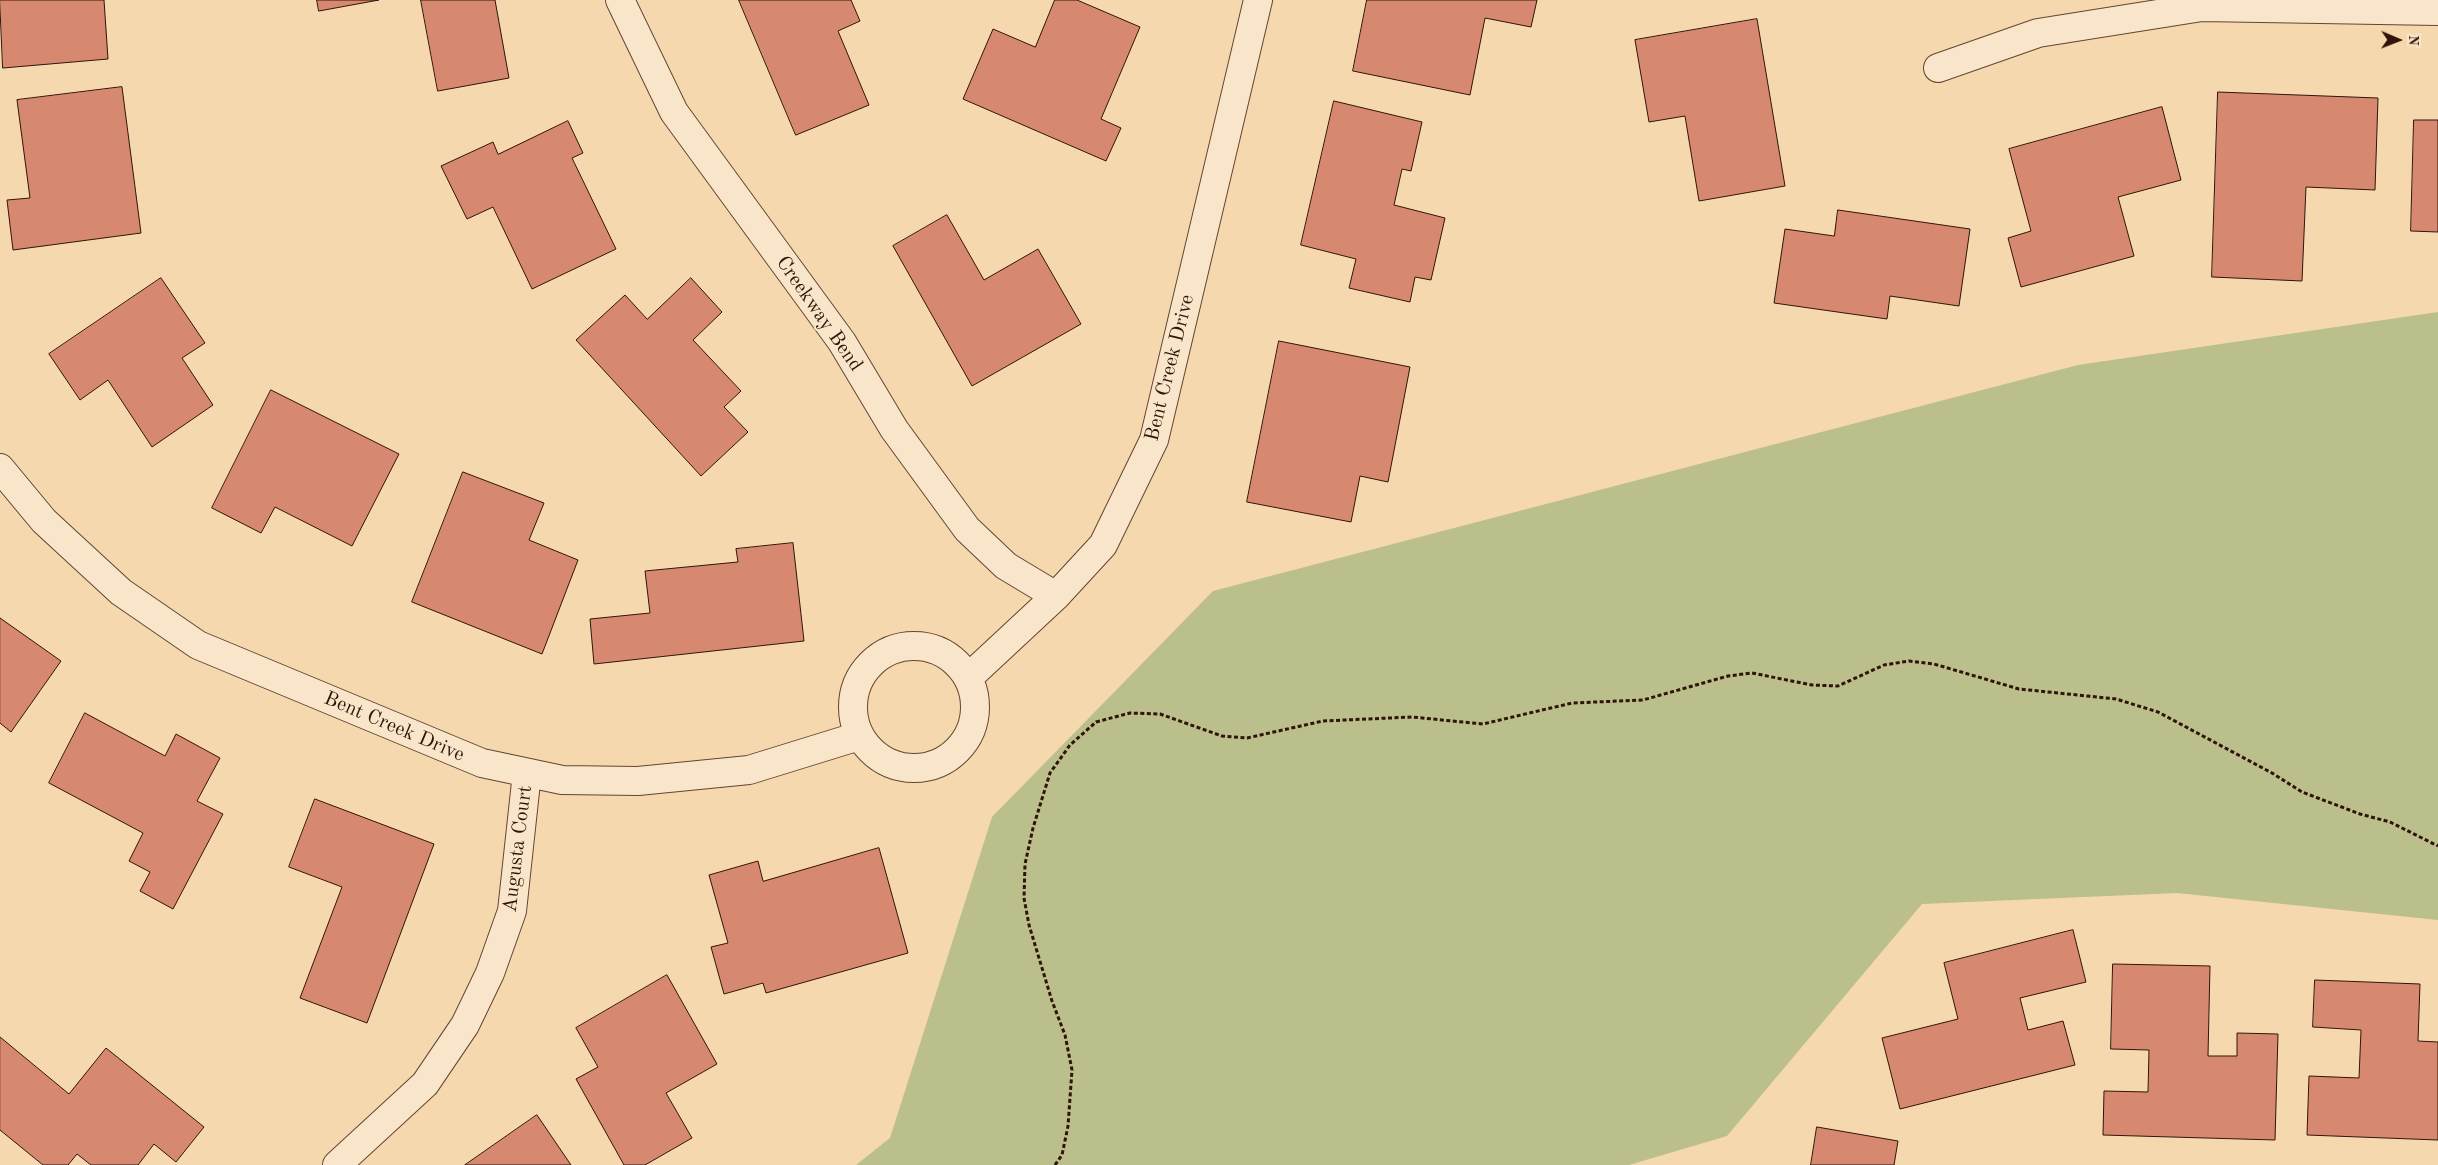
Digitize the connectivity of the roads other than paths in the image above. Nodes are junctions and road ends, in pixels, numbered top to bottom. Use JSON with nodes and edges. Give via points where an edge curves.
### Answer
{"nodes":[{"id":1,"x":620,"y":0,"type":"edge"},
{"id":2,"x":1258,"y":0,"type":"edge"},
{"id":3,"x":2398,"y":5,"type":"edge"},
{"id":4,"x":2438,"y":11,"type":"edge"},
{"id":5,"x":1938,"y":68,"type":"dead end"},
{"id":6,"x":0,"y":468,"type":"edge"},
{"id":7,"x":1056,"y":596,"type":"junction"},
{"id":8,"x":968,"y":678,"type":"junction"},
{"id":9,"x":860,"y":736,"type":"junction"},
{"id":10,"x":527,"y":773,"type":"junction"},
{"id":11,"x":337,"y":1165,"type":"edge"}],
"edges":[{"from":1,"to":7,"type":"street","name":"Creekway Bend","via":[[674,112],[842,342],[900,437],[967,529],[1006,566]]},
{"from":2,"to":7,"type":"street","name":"Bent Creek Drive","via":[[1154,440],[1103,545]]},
{"from":3,"to":4,"type":"street"},
{"from":3,"to":5,"type":"street","via":[[2202,7],[2038,33]]},
{"from":6,"to":10,"type":"street","name":"Bent Creek Drive","via":[[44,521],[121,592],[198,645],[482,763]]},
{"from":7,"to":8,"type":"street","name":"Bent Creek Drive"},
{"from":8,"to":9,"type":"street","via":[[955,661],[937,650],[916,645],[893,649],[874,660],[860,677],[853,697],[853,718]]},
{"from":8,"to":9,"type":"street","via":[[975,698],[974,720],[966,740],[952,756],[940,763],[912,769],[891,764],[872,753]]},
{"from":9,"to":10,"type":"street","name":"Bent Creek Drive","via":[[749,770],[638,781],[562,780]]},
{"from":10,"to":11,"type":"street","name":"Augusta Court","via":[[512,911],[490,973],[465,1025],[425,1084]]}]}
